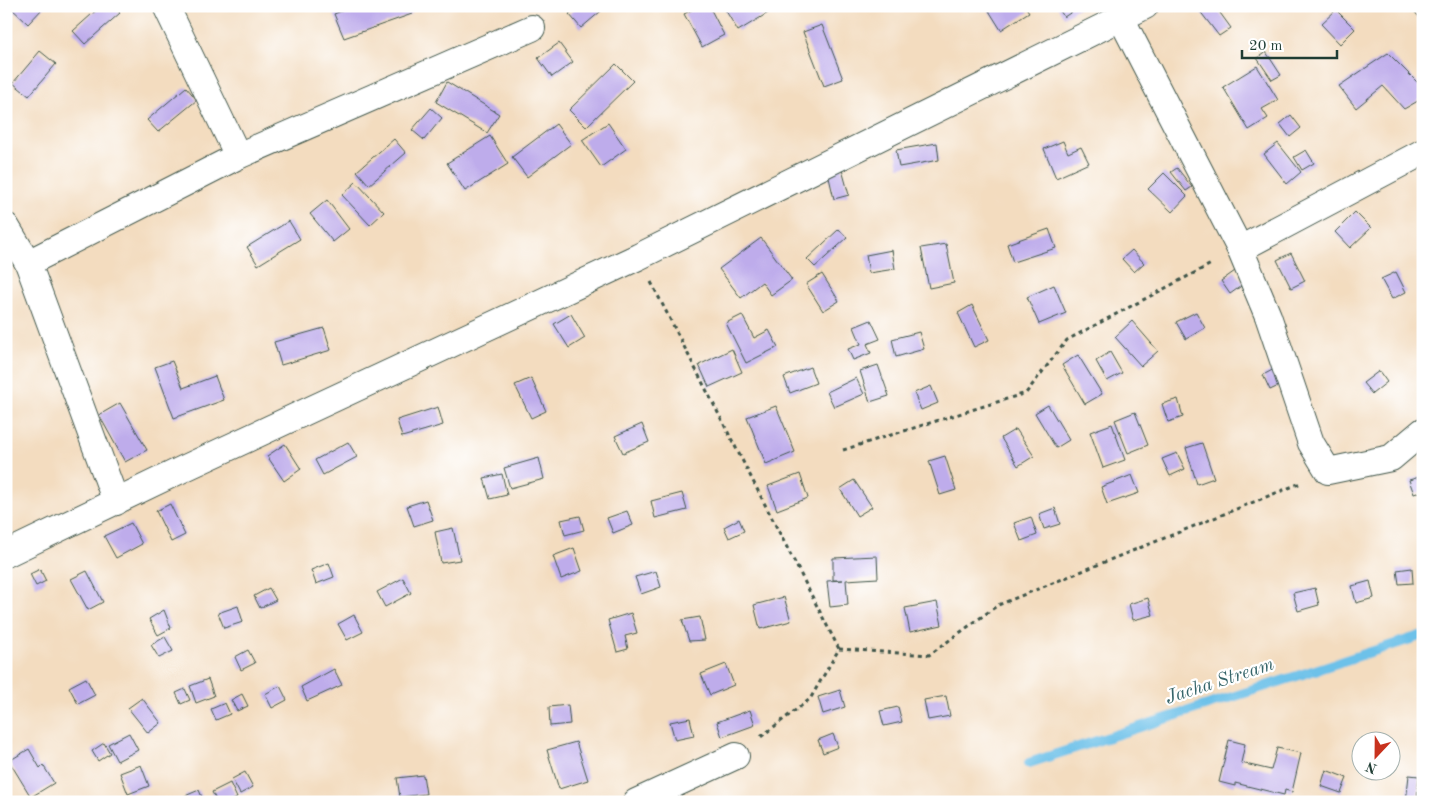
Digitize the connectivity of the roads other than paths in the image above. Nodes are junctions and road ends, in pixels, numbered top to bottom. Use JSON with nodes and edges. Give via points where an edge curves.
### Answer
{"nodes":[{"id":1,"x":166,"y":6,"type":"edge"},
{"id":2,"x":1145,"y":6,"type":"edge"},
{"id":3,"x":1122,"y":18,"type":"junction"},
{"id":4,"x":532,"y":28,"type":"dead end"},
{"id":5,"x":1423,"y":152,"type":"edge"},
{"id":6,"x":238,"y":156,"type":"junction"},
{"id":7,"x":6,"y":226,"type":"edge"},
{"id":8,"x":1240,"y":249,"type":"junction"},
{"id":9,"x":28,"y":263,"type":"junction"},
{"id":10,"x":1423,"y":432,"type":"edge"},
{"id":11,"x":116,"y":502,"type":"junction"},
{"id":12,"x":6,"y":554,"type":"edge"},
{"id":13,"x":736,"y":756,"type":"road end"},
{"id":14,"x":636,"y":802,"type":"edge"}],
"edges":[{"from":1,"to":6,"type":"street"},
{"from":2,"to":3,"type":"street"},
{"from":3,"to":8,"type":"street"},
{"from":3,"to":11,"type":"street","via":[[638,257]]},
{"from":4,"to":6,"type":"street"},
{"from":5,"to":8,"type":"street"},
{"from":6,"to":9,"type":"street"},
{"from":7,"to":9,"type":"street"},
{"from":8,"to":10,"type":"street","via":[[1268,316],[1311,443],[1328,471],[1391,458]]},
{"from":9,"to":11,"type":"street"},
{"from":11,"to":12,"type":"street"},
{"from":13,"to":14,"type":"street"}]}
